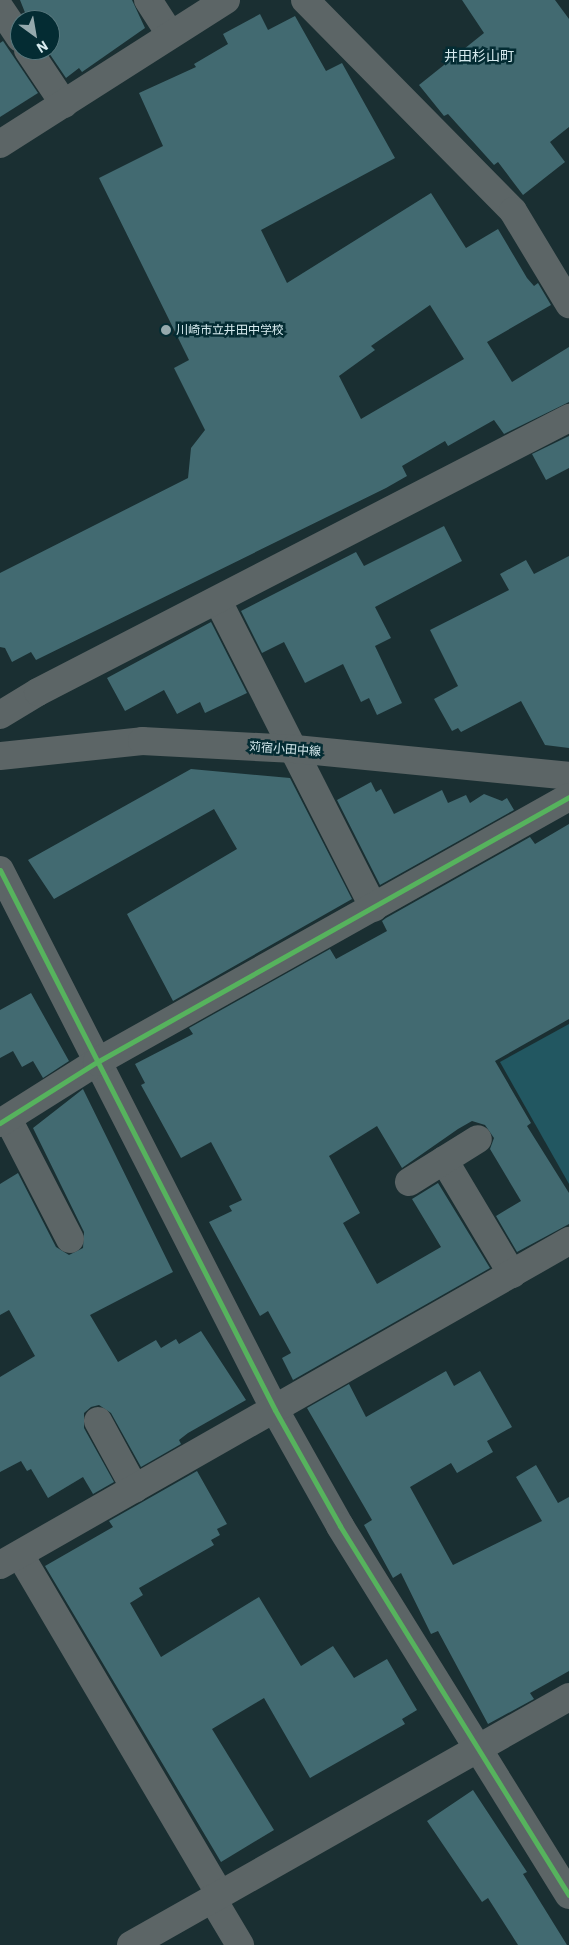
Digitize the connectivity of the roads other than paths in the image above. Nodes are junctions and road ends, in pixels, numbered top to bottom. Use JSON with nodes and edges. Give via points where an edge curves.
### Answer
{"nodes":[{"id":1,"x":148,"y":0,"type":"edge"},
{"id":2,"x":226,"y":0,"type":"edge"},
{"id":3,"x":305,"y":0,"type":"edge"},
{"id":4,"x":0,"y":8,"type":"edge"},
{"id":5,"x":10,"y":23,"type":"edge"},
{"id":6,"x":170,"y":34,"type":"junction"},
{"id":7,"x":35,"y":60,"type":"edge"},
{"id":8,"x":64,"y":104,"type":"junction"},
{"id":9,"x":0,"y":144,"type":"edge"},
{"id":10,"x":569,"y":304,"type":"edge"},
{"id":11,"x":569,"y":418,"type":"edge"},
{"id":12,"x":218,"y":602,"type":"junction"},
{"id":13,"x":0,"y":715,"type":"edge"},
{"id":14,"x":295,"y":749,"type":"junction"},
{"id":15,"x":0,"y":756,"type":"edge"},
{"id":16,"x":569,"y":776,"type":"edge"},
{"id":17,"x":569,"y":797,"type":"edge"},
{"id":18,"x":0,"y":870,"type":"edge"},
{"id":19,"x":374,"y":908,"type":"junction"},
{"id":20,"x":97,"y":1062,"type":"junction"},
{"id":21,"x":4,"y":1121,"type":"edge"},
{"id":22,"x":478,"y":1139,"type":"dead end"},
{"id":23,"x":444,"y":1160,"type":"junction"},
{"id":24,"x":408,"y":1182,"type":"dead end"},
{"id":25,"x":70,"y":1240,"type":"dead end"},
{"id":26,"x":569,"y":1242,"type":"edge"},
{"id":27,"x":512,"y":1274,"type":"junction"},
{"id":28,"x":275,"y":1410,"type":"junction"},
{"id":29,"x":98,"y":1421,"type":"dead end"},
{"id":30,"x":135,"y":1490,"type":"junction"},
{"id":31,"x":10,"y":1560,"type":"edge"},
{"id":32,"x":569,"y":1697,"type":"edge"},
{"id":33,"x":476,"y":1747,"type":"junction"},
{"id":34,"x":569,"y":1895,"type":"edge"},
{"id":35,"x":216,"y":1896,"type":"junction"},
{"id":36,"x":131,"y":1945,"type":"edge"},
{"id":37,"x":240,"y":1945,"type":"edge"}],
"edges":[{"from":1,"to":6,"type":"street"},
{"from":2,"to":6,"type":"street"},
{"from":3,"to":10,"type":"street","via":[[513,211]]},
{"from":4,"to":5,"type":"street"},
{"from":6,"to":8,"type":"street"},
{"from":7,"to":8,"type":"street"},
{"from":8,"to":9,"type":"street"},
{"from":11,"to":12,"type":"street"},
{"from":12,"to":13,"type":"street"},
{"from":12,"to":14,"type":"street"},
{"from":14,"to":15,"type":"street","name":"苅宿小田中線","via":[[142,741]]},
{"from":14,"to":16,"type":"street","name":"苅宿小田中線"},
{"from":14,"to":19,"type":"street"},
{"from":17,"to":19,"type":"street"},
{"from":18,"to":20,"type":"street"},
{"from":19,"to":20,"type":"street"},
{"from":20,"to":21,"type":"street"},
{"from":20,"to":28,"type":"street"},
{"from":21,"to":25,"type":"street"},
{"from":22,"to":23,"type":"street"},
{"from":23,"to":24,"type":"street"},
{"from":23,"to":27,"type":"street"},
{"from":26,"to":27,"type":"street"},
{"from":27,"to":28,"type":"street"},
{"from":28,"to":30,"type":"street"},
{"from":28,"to":33,"type":"street"},
{"from":29,"to":30,"type":"street"},
{"from":30,"to":31,"type":"street"},
{"from":31,"to":35,"type":"street"},
{"from":32,"to":33,"type":"street"},
{"from":33,"to":34,"type":"street"},
{"from":33,"to":35,"type":"street"},
{"from":35,"to":36,"type":"street"},
{"from":35,"to":37,"type":"street"}]}
